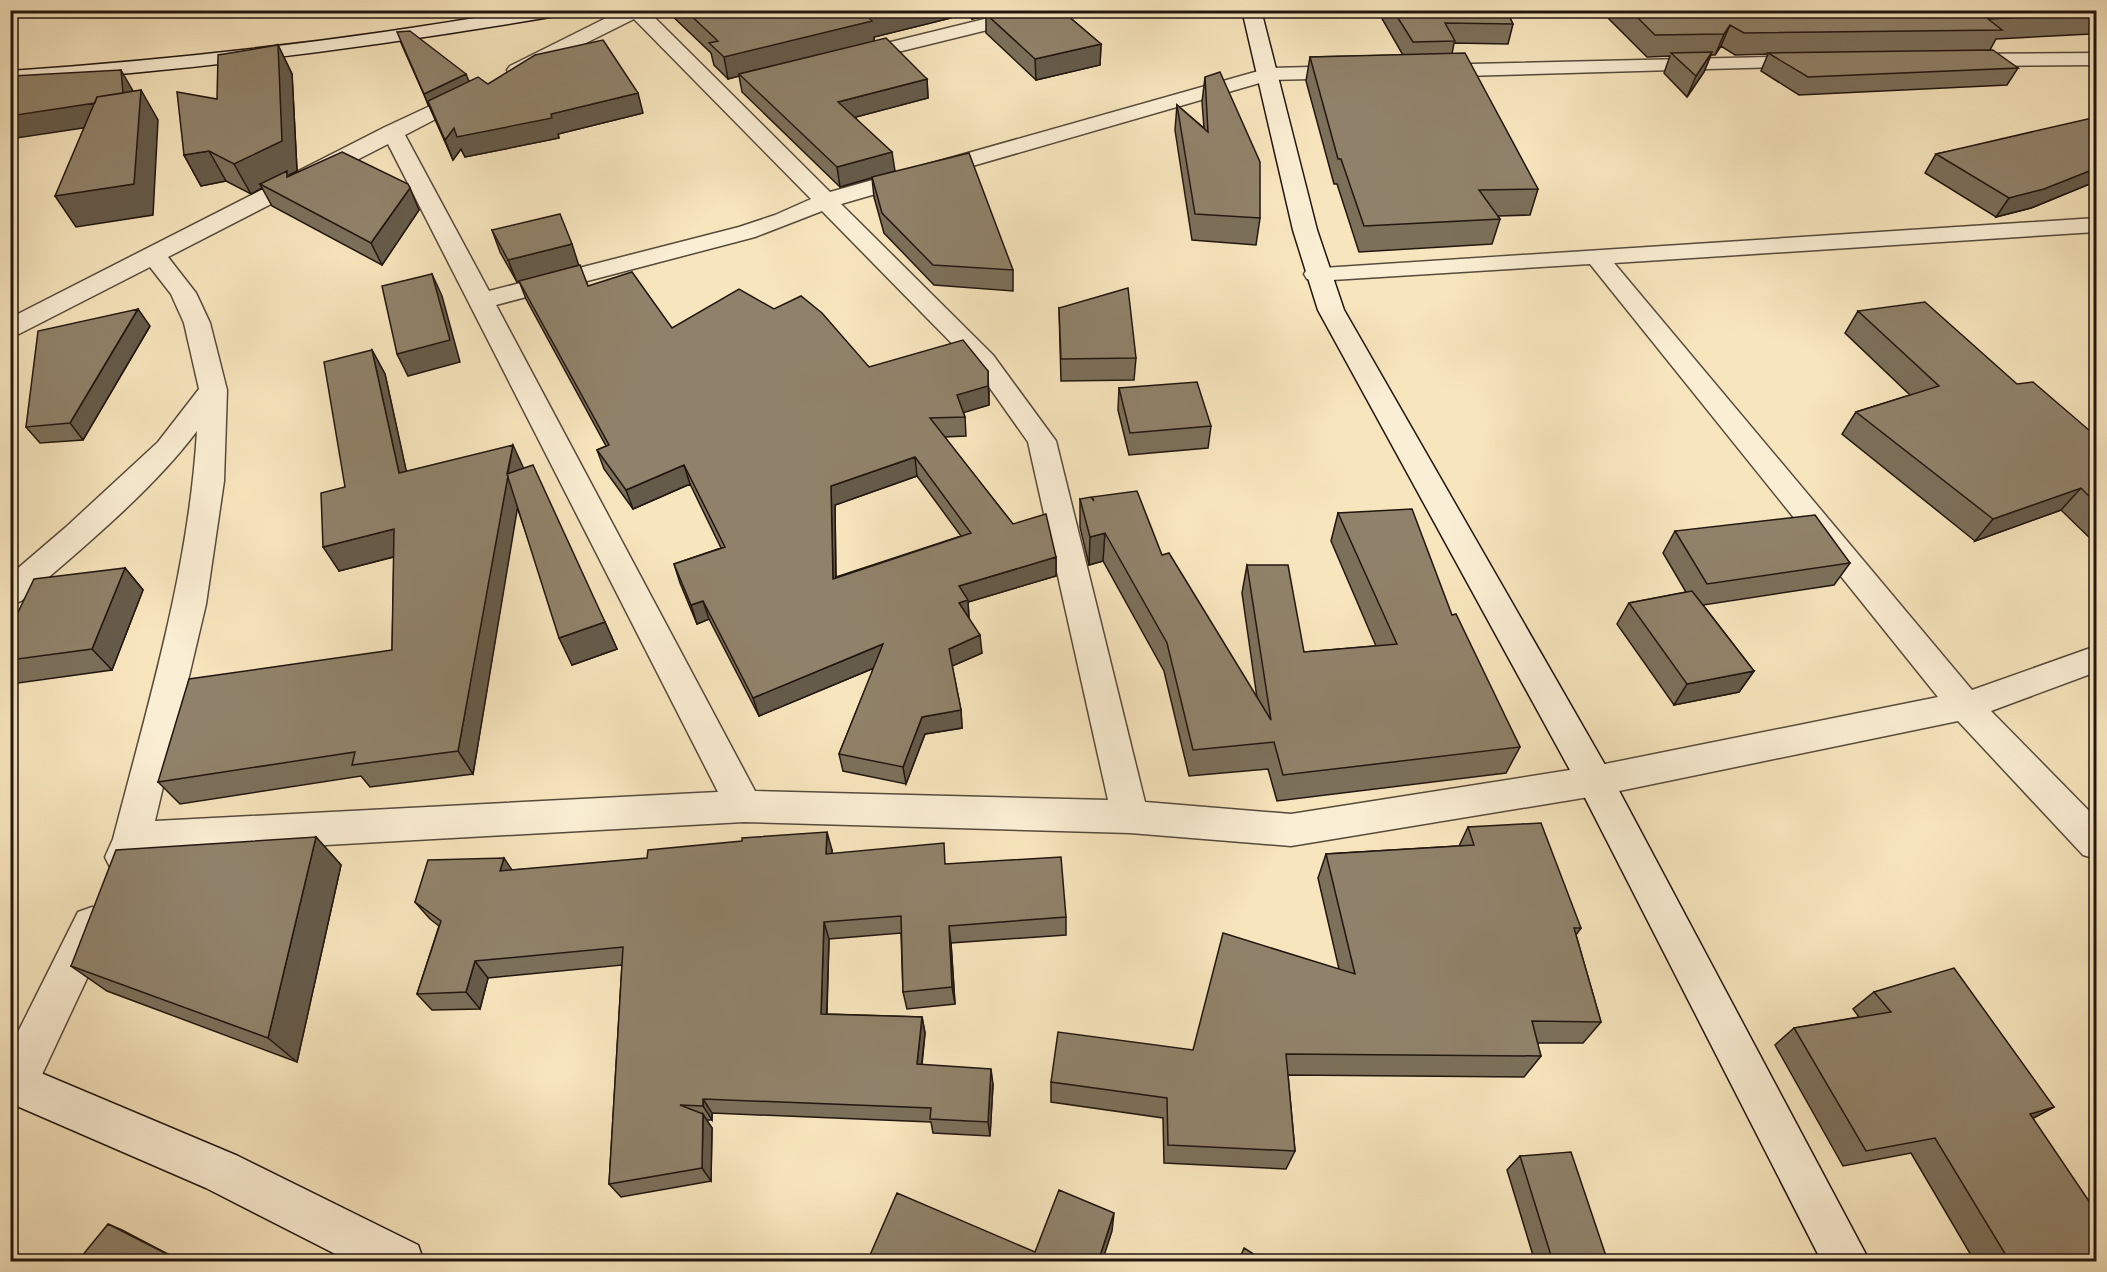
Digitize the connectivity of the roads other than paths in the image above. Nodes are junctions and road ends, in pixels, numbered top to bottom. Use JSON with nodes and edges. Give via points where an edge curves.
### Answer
{"nodes":[{"id":1,"x":556,"y":10,"type":"edge"},
{"id":2,"x":1046,"y":10,"type":"edge"},
{"id":3,"x":1251,"y":10,"type":"edge"},
{"id":4,"x":636,"y":11,"type":"edge"},
{"id":5,"x":2097,"y":59,"type":"edge"},
{"id":6,"x":1945,"y":60,"type":"edge"},
{"id":7,"x":1827,"y":61,"type":"edge"},
{"id":8,"x":829,"y":63,"type":"edge"},
{"id":9,"x":1412,"y":71,"type":"edge"},
{"id":10,"x":1376,"y":72,"type":"edge"},
{"id":11,"x":1269,"y":74,"type":"junction"},
{"id":12,"x":10,"y":77,"type":"edge"},
{"id":13,"x":393,"y":132,"type":"junction"},
{"id":14,"x":825,"y":201,"type":"junction"},
{"id":15,"x":2097,"y":225,"type":"edge"},
{"id":16,"x":154,"y":256,"type":"junction"},
{"id":17,"x":1596,"y":256,"type":"junction"},
{"id":18,"x":1316,"y":274,"type":"junction"},
{"id":19,"x":481,"y":301,"type":"junction"},
{"id":20,"x":10,"y":328,"type":"edge"},
{"id":21,"x":213,"y":390,"type":"junction"},
{"id":22,"x":10,"y":593,"type":"edge"},
{"id":23,"x":2097,"y":659,"type":"edge"},
{"id":24,"x":1965,"y":706,"type":"junction"},
{"id":25,"x":1594,"y":781,"type":"junction"},
{"id":26,"x":744,"y":806,"type":"junction"},
{"id":27,"x":1131,"y":817,"type":"junction"},
{"id":28,"x":132,"y":839,"type":"junction"},
{"id":29,"x":2097,"y":843,"type":"edge"},
{"id":30,"x":14,"y":1082,"type":"edge"},
{"id":31,"x":401,"y":1262,"type":"edge"},
{"id":32,"x":1847,"y":1262,"type":"edge"}],
"edges":[{"from":1,"to":12,"type":"street","via":[[296,51],[126,70]]},
{"from":2,"to":8,"type":"street"},
{"from":3,"to":11,"type":"street"},
{"from":4,"to":13,"type":"street"},
{"from":4,"to":14,"type":"street","via":[[727,88]]},
{"from":5,"to":6,"type":"street"},
{"from":7,"to":9,"type":"street"},
{"from":10,"to":11,"type":"street"},
{"from":11,"to":14,"type":"street"},
{"from":11,"to":18,"type":"street"},
{"from":13,"to":16,"type":"street"},
{"from":13,"to":19,"type":"street"},
{"from":14,"to":19,"type":"street","via":[[747,232]]},
{"from":14,"to":27,"type":"street","via":[[984,361],[1042,441]]},
{"from":15,"to":17,"type":"street"},
{"from":16,"to":20,"type":"street"},
{"from":16,"to":21,"type":"street","via":[[183,293],[197,323]]},
{"from":17,"to":18,"type":"street"},
{"from":17,"to":24,"type":"street"},
{"from":18,"to":25,"type":"street","via":[[1331,310]]},
{"from":19,"to":26,"type":"street"},
{"from":21,"to":22,"type":"street","via":[[168,449]]},
{"from":21,"to":28,"type":"street","via":[[209,481],[190,604]]},
{"from":23,"to":24,"type":"street"},
{"from":24,"to":25,"type":"street"},
{"from":24,"to":29,"type":"street"},
{"from":25,"to":27,"type":"street","via":[[1292,830]]},
{"from":25,"to":32,"type":"street"},
{"from":26,"to":27,"type":"street"},
{"from":26,"to":28,"type":"street"},
{"from":28,"to":30,"type":"street"},
{"from":30,"to":31,"type":"street","via":[[222,1172]]}]}
